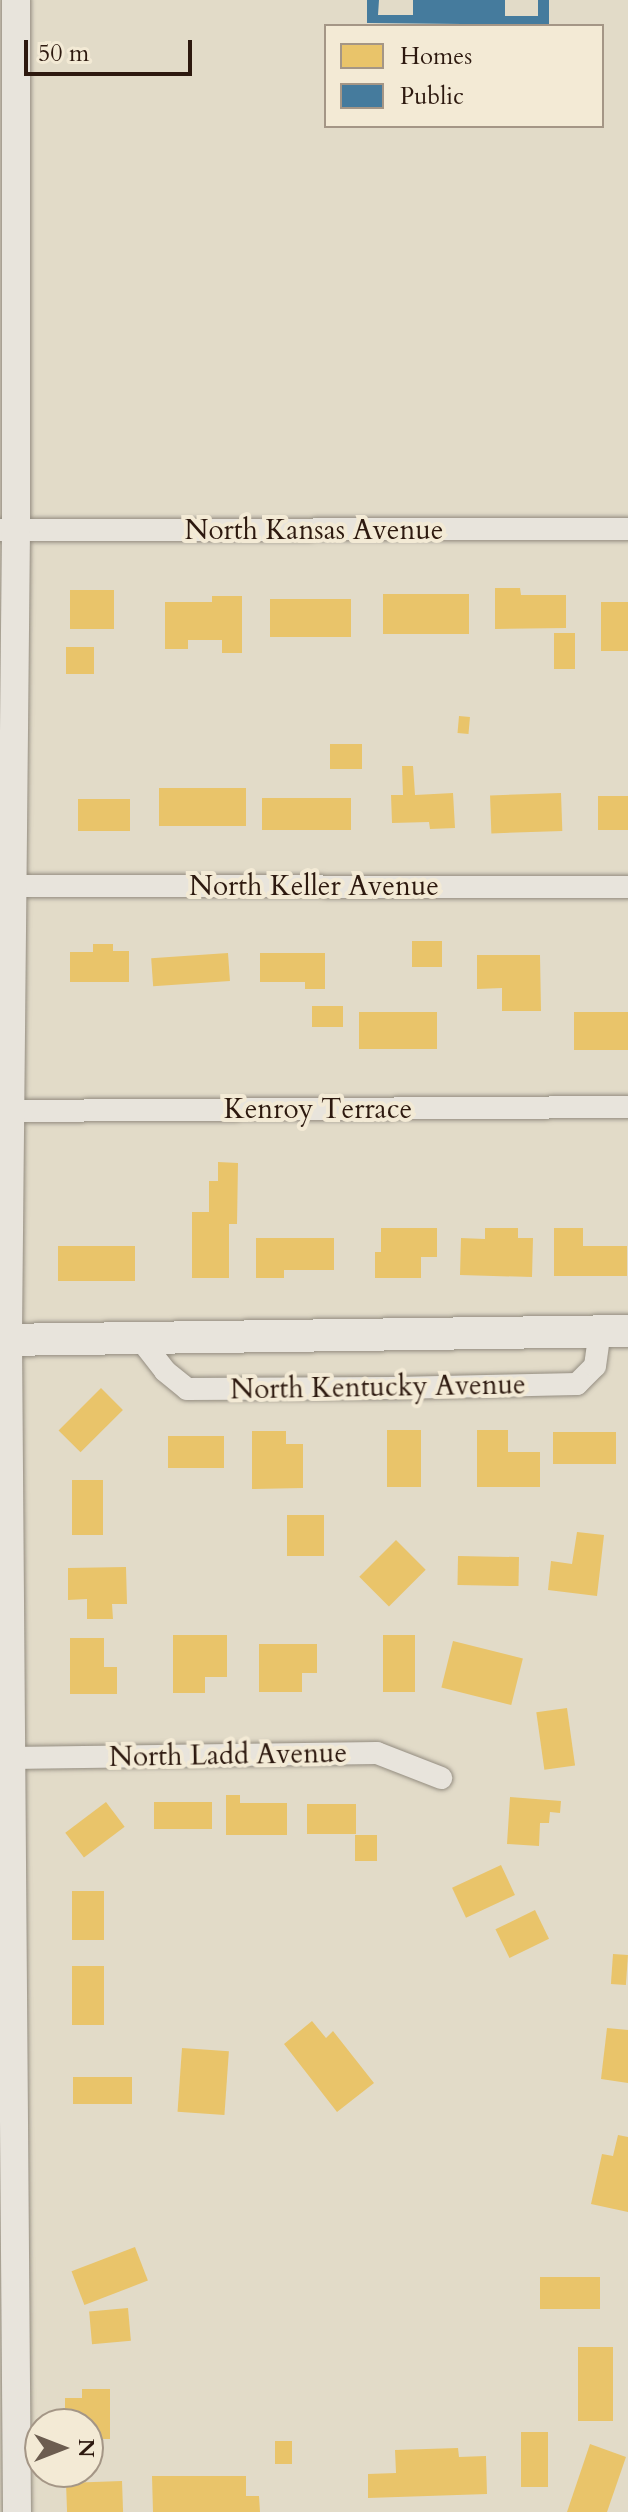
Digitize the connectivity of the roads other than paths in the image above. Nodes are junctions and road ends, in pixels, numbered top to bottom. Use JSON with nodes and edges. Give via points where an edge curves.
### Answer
{"nodes":[{"id":1,"x":16,"y":0,"type":"edge"},
{"id":2,"x":8,"y":83,"type":"edge"},
{"id":3,"x":628,"y":529,"type":"edge"},
{"id":4,"x":8,"y":530,"type":"edge"},
{"id":5,"x":5,"y":886,"type":"edge"},
{"id":6,"x":628,"y":887,"type":"edge"},
{"id":7,"x":628,"y":1107,"type":"edge"},
{"id":8,"x":8,"y":1111,"type":"junction"},
{"id":9,"x":614,"y":1331,"type":"edge"},
{"id":10,"x":4,"y":1340,"type":"edge"},
{"id":11,"x":141,"y":1340,"type":"junction"},
{"id":12,"x":11,"y":1758,"type":"junction"},
{"id":13,"x":441,"y":1778,"type":"dead end"},
{"id":14,"x":6,"y":1986,"type":"edge"},
{"id":15,"x":8,"y":2291,"type":"edge"},
{"id":16,"x":17,"y":2512,"type":"edge"}],
"edges":[{"from":1,"to":2,"type":"street"},
{"from":2,"to":4,"type":"street"},
{"from":3,"to":4,"type":"street","name":"North Kansas Avenue"},
{"from":4,"to":5,"type":"street"},
{"from":5,"to":6,"type":"street","name":"North Keller Avenue"},
{"from":5,"to":8,"type":"street"},
{"from":7,"to":8,"type":"street","name":"Kenroy Terrace"},
{"from":8,"to":10,"type":"street"},
{"from":9,"to":11,"type":"main road","name":"North Kentucky Avenue"},
{"from":9,"to":11,"type":"street","name":"North Kentucky Avenue","via":[[595,1366],[577,1384],[396,1388],[187,1389]]},
{"from":10,"to":11,"type":"main road","name":"North Kentucky Avenue"},
{"from":10,"to":12,"type":"street"},
{"from":12,"to":13,"type":"street","name":"North Ladd Avenue","via":[[377,1753]]},
{"from":12,"to":14,"type":"street"},
{"from":14,"to":15,"type":"street"},
{"from":15,"to":16,"type":"street"}]}
